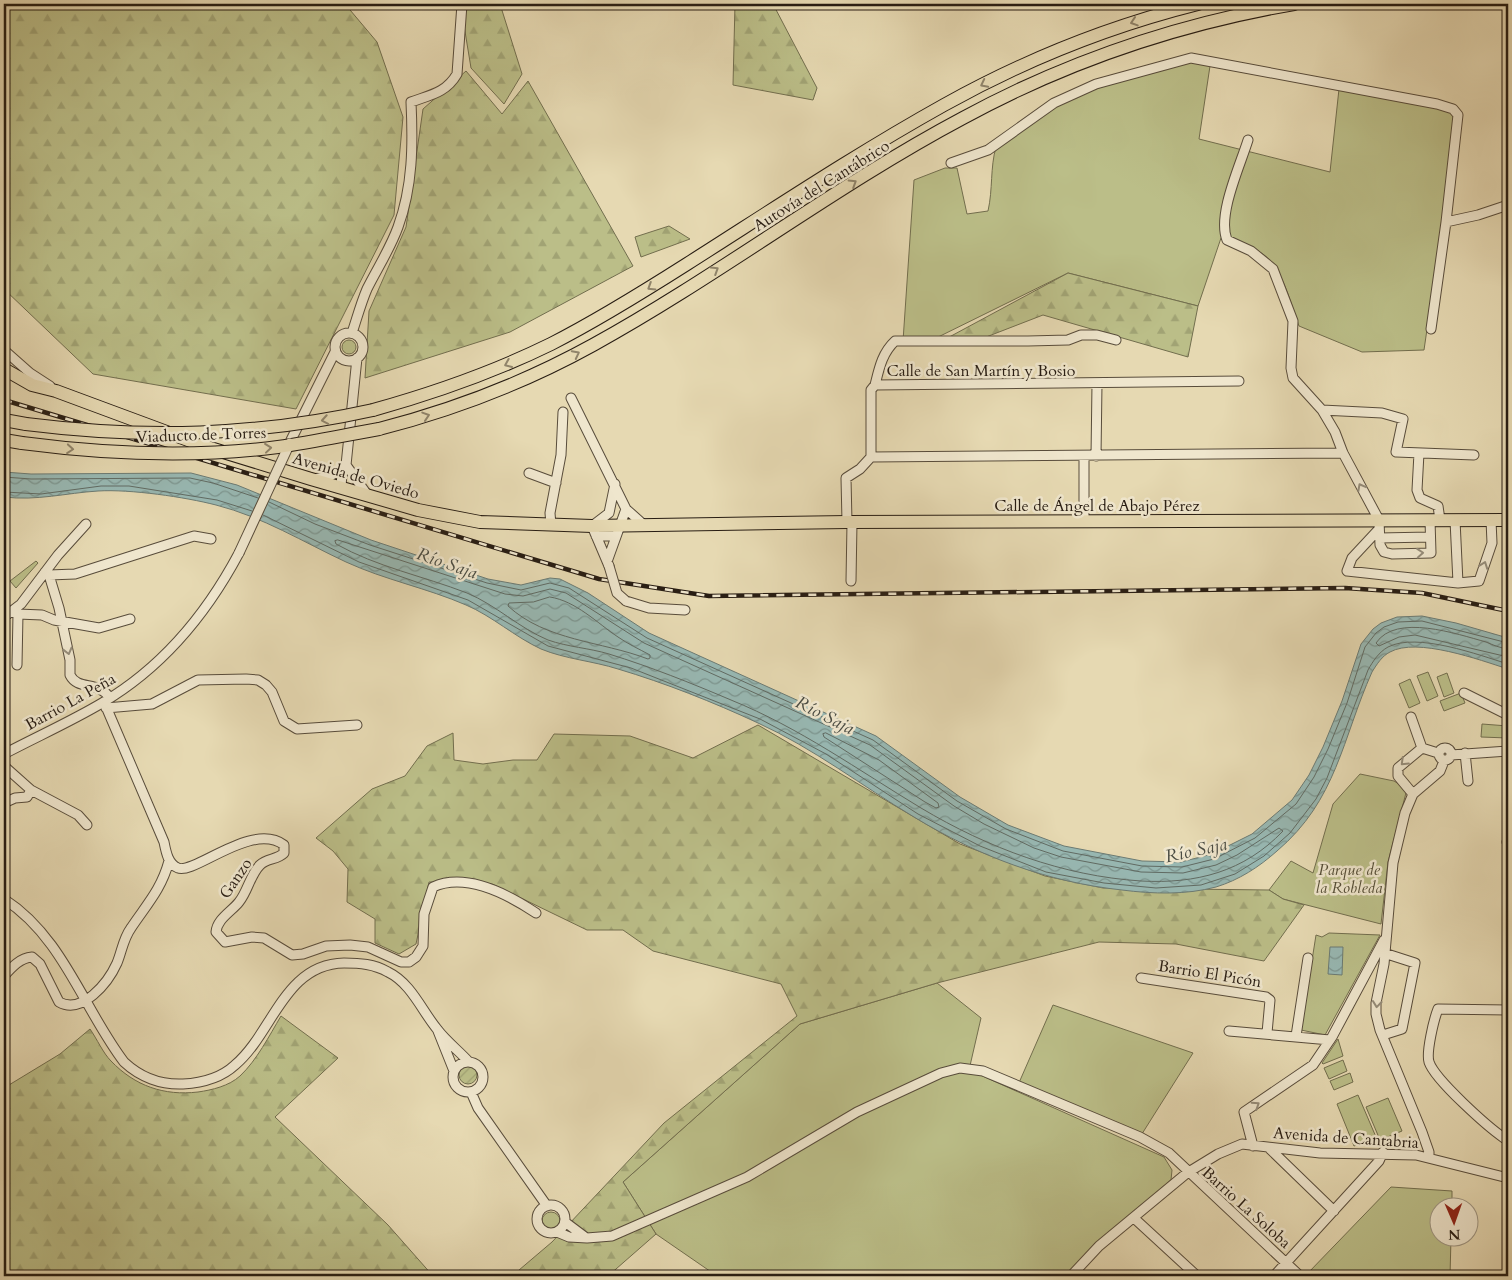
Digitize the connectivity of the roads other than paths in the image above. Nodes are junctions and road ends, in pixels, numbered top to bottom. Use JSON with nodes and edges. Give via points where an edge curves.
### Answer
{"nodes":[{"id":1,"x":462,"y":4,"type":"edge"},
{"id":2,"x":1198,"y":4,"type":"edge"},
{"id":3,"x":1294,"y":4,"type":"edge"},
{"id":4,"x":1248,"y":140,"type":"dead end"},
{"id":5,"x":951,"y":163,"type":"dead end"},
{"id":6,"x":1508,"y":205,"type":"edge"},
{"id":7,"x":1446,"y":222,"type":"junction"},
{"id":8,"x":1431,"y":329,"type":"dead end"},
{"id":9,"x":352,"y":333,"type":"junction"},
{"id":10,"x":1116,"y":340,"type":"dead end"},
{"id":11,"x":4,"y":350,"type":"edge"},
{"id":12,"x":335,"y":352,"type":"junction"},
{"id":13,"x":358,"y":358,"type":"junction"},
{"id":14,"x":4,"y":369,"type":"edge"},
{"id":15,"x":1239,"y":381,"type":"dead end"},
{"id":16,"x":1097,"y":384,"type":"junction"},
{"id":17,"x":875,"y":385,"type":"junction"},
{"id":18,"x":56,"y":391,"type":"junction"},
{"id":19,"x":571,"y":398,"type":"dead end"},
{"id":20,"x":373,"y":410,"type":"joint"},
{"id":21,"x":1322,"y":410,"type":"junction"},
{"id":22,"x":563,"y":412,"type":"dead end"},
{"id":23,"x":4,"y":420,"type":"edge"},
{"id":24,"x":379,"y":429,"type":"joint"},
{"id":25,"x":4,"y":441,"type":"edge"},
{"id":26,"x":1343,"y":453,"type":"junction"},
{"id":27,"x":1419,"y":453,"type":"junction"},
{"id":28,"x":1474,"y":455,"type":"dead end"},
{"id":29,"x":1084,"y":456,"type":"junction"},
{"id":30,"x":1096,"y":456,"type":"junction"},
{"id":31,"x":871,"y":457,"type":"junction"},
{"id":32,"x":346,"y":467,"type":"junction"},
{"id":33,"x":529,"y":473,"type":"dead end"},
{"id":34,"x":311,"y":479,"type":"junction"},
{"id":35,"x":556,"y":483,"type":"junction"},
{"id":36,"x":615,"y":483,"type":"junction"},
{"id":37,"x":341,"y":488,"type":"junction"},
{"id":38,"x":370,"y":497,"type":"junction"},
{"id":39,"x":609,"y":513,"type":"junction"},
{"id":40,"x":1435,"y":520,"type":"junction"},
{"id":41,"x":1455,"y":520,"type":"junction"},
{"id":42,"x":1491,"y":520,"type":"junction"},
{"id":43,"x":1508,"y":520,"type":"edge"},
{"id":44,"x":622,"y":521,"type":"junction"},
{"id":45,"x":849,"y":522,"type":"junction"},
{"id":46,"x":1084,"y":522,"type":"junction"},
{"id":47,"x":86,"y":524,"type":"dead end"},
{"id":48,"x":687,"y":524,"type":"joint"},
{"id":49,"x":551,"y":525,"type":"junction"},
{"id":50,"x":594,"y":531,"type":"junction"},
{"id":51,"x":1379,"y":533,"type":"junction"},
{"id":52,"x":1430,"y":537,"type":"junction"},
{"id":53,"x":211,"y":539,"type":"dead end"},
{"id":54,"x":608,"y":563,"type":"junction"},
{"id":55,"x":47,"y":574,"type":"junction"},
{"id":56,"x":850,"y":581,"type":"dead end"},
{"id":57,"x":1458,"y":583,"type":"junction"},
{"id":58,"x":685,"y":610,"type":"dead end"},
{"id":59,"x":15,"y":613,"type":"junction"},
{"id":60,"x":4,"y":617,"type":"edge"},
{"id":61,"x":130,"y":619,"type":"dead end"},
{"id":62,"x":60,"y":622,"type":"junction"},
{"id":63,"x":17,"y":665,"type":"dead end"},
{"id":64,"x":1464,"y":694,"type":"dead end"},
{"id":65,"x":107,"y":703,"type":"junction"},
{"id":66,"x":1508,"y":715,"type":"edge"},
{"id":67,"x":1411,"y":717,"type":"dead end"},
{"id":68,"x":357,"y":725,"type":"dead end"},
{"id":69,"x":1422,"y":748,"type":"junction"},
{"id":70,"x":1508,"y":752,"type":"edge"},
{"id":71,"x":1465,"y":753,"type":"junction"},
{"id":72,"x":4,"y":754,"type":"edge"},
{"id":73,"x":1445,"y":756,"type":"junction"},
{"id":74,"x":4,"y":766,"type":"edge"},
{"id":75,"x":1468,"y":781,"type":"dead end"},
{"id":76,"x":31,"y":790,"type":"junction"},
{"id":77,"x":1413,"y":794,"type":"junction"},
{"id":78,"x":4,"y":803,"type":"edge"},
{"id":79,"x":87,"y":825,"type":"dead end"},
{"id":80,"x":169,"y":861,"type":"junction"},
{"id":81,"x":4,"y":899,"type":"edge"},
{"id":82,"x":536,"y":913,"type":"dead end"},
{"id":83,"x":1385,"y":938,"type":"junction"},
{"id":84,"x":1384,"y":953,"type":"junction"},
{"id":85,"x":1308,"y":958,"type":"dead end"},
{"id":86,"x":1383,"y":970,"type":"junction"},
{"id":87,"x":4,"y":976,"type":"edge"},
{"id":88,"x":1141,"y":978,"type":"dead end"},
{"id":89,"x":1363,"y":980,"type":"junction"},
{"id":90,"x":85,"y":1001,"type":"junction"},
{"id":91,"x":1508,"y":1010,"type":"edge"},
{"id":92,"x":438,"y":1031,"type":"junction"},
{"id":93,"x":1229,"y":1031,"type":"dead end"},
{"id":94,"x":1267,"y":1033,"type":"junction"},
{"id":95,"x":1383,"y":1035,"type":"junction"},
{"id":96,"x":1296,"y":1036,"type":"junction"},
{"id":97,"x":1330,"y":1040,"type":"junction"},
{"id":98,"x":467,"y":1059,"type":"junction"},
{"id":99,"x":454,"y":1071,"type":"junction"},
{"id":100,"x":471,"y":1092,"type":"junction"},
{"id":101,"x":1504,"y":1138,"type":"dead end"},
{"id":102,"x":1253,"y":1146,"type":"junction"},
{"id":103,"x":1269,"y":1148,"type":"junction"},
{"id":104,"x":1383,"y":1152,"type":"junction"},
{"id":105,"x":1428,"y":1158,"type":"junction"},
{"id":106,"x":1187,"y":1173,"type":"junction"},
{"id":107,"x":1508,"y":1178,"type":"edge"},
{"id":108,"x":530,"y":1180,"type":"junction"},
{"id":109,"x":547,"y":1206,"type":"junction"},
{"id":110,"x":1334,"y":1211,"type":"junction"},
{"id":111,"x":538,"y":1215,"type":"junction"},
{"id":112,"x":1135,"y":1218,"type":"junction"},
{"id":113,"x":565,"y":1222,"type":"junction"},
{"id":114,"x":557,"y":1232,"type":"junction"},
{"id":115,"x":587,"y":1238,"type":"junction"},
{"id":116,"x":1286,"y":1263,"type":"junction"},
{"id":117,"x":1071,"y":1276,"type":"edge"},
{"id":118,"x":1197,"y":1276,"type":"edge"},
{"id":119,"x":1274,"y":1276,"type":"edge"},
{"id":120,"x":1300,"y":1276,"type":"edge"}],
"edges":[{"from":1,"to":9,"type":"street","via":[[457,74],[452,84],[441,92],[411,102],[410,181],[405,204],[398,228],[366,291]]},
{"from":2,"to":20,"type":"highway","name":"Autovía del Cantábrico","one_way":true,"via":[[1087,39],[995,78],[910,124],[570,334],[482,375]]},
{"from":24,"to":3,"type":"highway","name":"Autovía del Cantábrico","one_way":true,"via":[[484,396],[584,350],[916,145],[1028,85],[1160,35]]},
{"from":4,"to":21,"type":"street","via":[[1225,215],[1224,231],[1227,240],[1251,252],[1273,269],[1293,321],[1293,378]]},
{"from":5,"to":7,"type":"street","via":[[988,150],[1054,103],[1096,84],[1191,58],[1453,109],[1458,115]]},
{"from":6,"to":7,"type":"street"},
{"from":7,"to":8,"type":"street"},
{"from":9,"to":12,"type":"street","via":[[339,336]]},
{"from":9,"to":13,"type":"street","via":[[360,337],[363,346]]},
{"from":10,"to":17,"type":"street","name":"Calle de San Martín y Bosio","via":[[1089,335],[1052,340],[895,341],[879,365]]},
{"from":11,"to":18,"type":"street"},
{"from":12,"to":13,"type":"street","via":[[345,360]]},
{"from":12,"to":65,"type":"street","name":"Barrio La Peña","bridge":true,"via":[[239,553],[212,600],[178,643]]},
{"from":13,"to":32,"type":"street"},
{"from":14,"to":18,"type":"highway","name":"Avenida de Oviedo","via":[[32,385]]},
{"from":15,"to":16,"type":"street","name":"Calle de San Martín y Bosio"},
{"from":16,"to":17,"type":"street","name":"Calle de San Martín y Bosio"},
{"from":16,"to":30,"type":"street"},
{"from":17,"to":31,"type":"street","via":[[871,390]]},
{"from":18,"to":34,"type":"highway","name":"Avenida de Oviedo","via":[[207,447]]},
{"from":19,"to":36,"type":"street"},
{"from":20,"to":23,"type":"highway","name":"Viaducto de Torres","one_way":true,"bridge":true,"via":[[272,428],[197,434],[115,433]]},
{"from":21,"to":26,"type":"street"},
{"from":21,"to":27,"type":"street","via":[[1382,413],[1403,419],[1396,452]]},
{"from":22,"to":35,"type":"street","via":[[562,455]]},
{"from":25,"to":24,"type":"highway","name":"Viaducto de Torres","one_way":true,"bridge":true,"via":[[102,452],[203,453],[277,447]]},
{"from":26,"to":30,"type":"street"},
{"from":51,"to":26,"type":"street","one_way":true},
{"from":27,"to":28,"type":"street"},
{"from":27,"to":40,"type":"street","via":[[1417,490],[1420,498],[1438,506]]},
{"from":29,"to":30,"type":"street"},
{"from":29,"to":31,"type":"street"},
{"from":29,"to":46,"type":"street"},
{"from":31,"to":45,"type":"street","via":[[846,478]]},
{"from":32,"to":34,"type":"street","via":[[330,476]]},
{"from":32,"to":37,"type":"street"},
{"from":32,"to":38,"type":"street"},
{"from":33,"to":35,"type":"street"},
{"from":34,"to":37,"type":"highway","name":"Avenida de Oviedo"},
{"from":35,"to":49,"type":"street"},
{"from":36,"to":39,"type":"street"},
{"from":36,"to":44,"type":"street"},
{"from":37,"to":38,"type":"highway","name":"Avenida de Oviedo"},
{"from":38,"to":49,"type":"highway","name":"Avenida de Oviedo","via":[[462,520]]},
{"from":39,"to":44,"type":"street"},
{"from":39,"to":50,"type":"street"},
{"from":40,"to":41,"type":"highway","name":"Calle de Ángel de Abajo Pérez"},
{"from":40,"to":51,"type":"highway","name":"Calle de Ángel de Abajo Pérez"},
{"from":40,"to":52,"type":"street"},
{"from":41,"to":42,"type":"highway","name":"Calle de Ángel de Abajo Pérez"},
{"from":41,"to":57,"type":"street"},
{"from":42,"to":43,"type":"highway","name":"Calle de Ángel de Abajo Pérez"},
{"from":57,"to":42,"type":"street","one_way":true,"via":[[1479,581],[1492,543]]},
{"from":44,"to":48,"type":"highway","name":"Avenida de Oviedo"},
{"from":44,"to":50,"type":"highway","name":"Avenida de Oviedo"},
{"from":44,"to":54,"type":"street"},
{"from":45,"to":46,"type":"highway","name":"Calle de Ángel de Abajo Pérez"},
{"from":45,"to":48,"type":"highway","name":"Calle de Ángel de Abajo Pérez"},
{"from":45,"to":56,"type":"street"},
{"from":46,"to":51,"type":"highway","name":"Calle de Ángel de Abajo Pérez"},
{"from":47,"to":55,"type":"street"},
{"from":49,"to":50,"type":"highway","name":"Avenida de Oviedo"},
{"from":50,"to":54,"type":"street"},
{"from":51,"to":52,"type":"street"},
{"from":51,"to":52,"type":"street","one_way":true,"via":[[1384,552],[1392,554],[1431,553]]},
{"from":51,"to":57,"type":"street","via":[[1352,558],[1347,572]]},
{"from":53,"to":55,"type":"street","via":[[194,536],[75,574]]},
{"from":54,"to":58,"type":"street","bridge":true,"via":[[617,593],[626,600],[649,608]]},
{"from":55,"to":59,"type":"street"},
{"from":55,"to":62,"type":"street"},
{"from":59,"to":60,"type":"street"},
{"from":59,"to":62,"type":"street","via":[[42,615]]},
{"from":59,"to":63,"type":"street"},
{"from":61,"to":62,"type":"street","via":[[99,628]]},
{"from":62,"to":65,"type":"street","one_way":true,"via":[[73,680],[102,688]]},
{"from":64,"to":66,"type":"street"},
{"from":65,"to":68,"type":"street","via":[[152,704],[198,680],[258,680],[272,692],[284,721],[296,729]]},
{"from":65,"to":72,"type":"street","name":"Barrio La Peña"},
{"from":65,"to":80,"type":"street"},
{"from":67,"to":69,"type":"street"},
{"from":69,"to":73,"type":"street"},
{"from":69,"to":77,"type":"street","one_way":true,"via":[[1397,772]]},
{"from":70,"to":71,"type":"street"},
{"from":71,"to":73,"type":"street"},
{"from":71,"to":75,"type":"street"},
{"from":73,"to":77,"type":"street","via":[[1440,771]]},
{"from":74,"to":76,"type":"street"},
{"from":76,"to":78,"type":"street","via":[[27,797]]},
{"from":76,"to":79,"type":"street","via":[[78,814]]},
{"from":77,"to":83,"type":"street","via":[[1393,863]]},
{"from":80,"to":82,"type":"street","name":"Ganzo","via":[[178,868],[187,869],[237,844],[264,839],[284,844],[284,853],[279,858],[266,860],[260,865],[241,900],[219,922],[216,932],[225,942],[252,937],[269,939],[292,954],[303,954],[326,946],[350,945],[368,947],[401,962],[409,962],[423,946],[428,901],[433,887],[440,884],[464,883],[485,888],[510,896]]},
{"from":80,"to":90,"type":"street","via":[[149,906],[123,942],[108,979]]},
{"from":81,"to":90,"type":"street","via":[[39,929],[57,952]]},
{"from":83,"to":84,"type":"street"},
{"from":83,"to":89,"type":"street"},
{"from":84,"to":86,"type":"street"},
{"from":84,"to":95,"type":"street","via":[[1415,963],[1402,1030]]},
{"from":85,"to":96,"type":"street"},
{"from":86,"to":89,"type":"street"},
{"from":86,"to":95,"type":"street","one_way":true,"via":[[1376,1014]]},
{"from":87,"to":90,"type":"street","via":[[13,965],[32,957],[40,964],[59,1002],[73,1006]]},
{"from":88,"to":94,"type":"street","name":"Barrio El Picón","via":[[1266,997],[1271,1005]]},
{"from":89,"to":97,"type":"street"},
{"from":90,"to":92,"type":"street","via":[[116,1052],[132,1069],[154,1080],[174,1084],[210,1079],[234,1066],[296,983],[315,970],[338,963],[366,963],[390,972],[408,988]]},
{"from":91,"to":101,"type":"street","via":[[1438,1009],[1428,1060],[1458,1097]]},
{"from":92,"to":98,"type":"street"},
{"from":92,"to":99,"type":"street"},
{"from":93,"to":94,"type":"street"},
{"from":94,"to":96,"type":"street"},
{"from":95,"to":105,"type":"street","via":[[1422,1132]]},
{"from":96,"to":97,"type":"street"},
{"from":102,"to":97,"type":"street","one_way":true,"via":[[1244,1112],[1313,1065]]},
{"from":98,"to":99,"type":"street"},
{"from":98,"to":100,"type":"street","via":[[480,1067],[483,1078],[481,1085]]},
{"from":99,"to":100,"type":"street","via":[[457,1087]]},
{"from":100,"to":108,"type":"street","via":[[478,1108]]},
{"from":102,"to":103,"type":"street","name":"Avenida de Cantabria"},
{"from":102,"to":106,"type":"street","name":"Avenida de Cantabria","via":[[1242,1144]]},
{"from":103,"to":104,"type":"street","name":"Avenida de Cantabria","via":[[1331,1153]]},
{"from":103,"to":110,"type":"street"},
{"from":104,"to":105,"type":"street","name":"Avenida de Cantabria"},
{"from":104,"to":110,"type":"street","name":"Barrio La Soloba"},
{"from":105,"to":107,"type":"street","name":"Avenida de Cantabria"},
{"from":106,"to":112,"type":"street","name":"Avenida de Cantabria"},
{"from":106,"to":115,"type":"street","name":"Barrio La Soloba","via":[[1168,1153],[1140,1137],[983,1071],[960,1068],[941,1073],[857,1112],[747,1177],[612,1236]]},
{"from":106,"to":116,"type":"street","name":"Barrio La Soloba"},
{"from":108,"to":109,"type":"street"},
{"from":108,"to":111,"type":"street"},
{"from":109,"to":111,"type":"street"},
{"from":109,"to":113,"type":"street","via":[[560,1208]]},
{"from":110,"to":116,"type":"street","name":"Barrio La Soloba"},
{"from":111,"to":114,"type":"street","via":[[540,1228],[548,1233]]},
{"from":112,"to":117,"type":"street","name":"Avenida de Cantabria","via":[[1099,1246]]},
{"from":112,"to":118,"type":"street"},
{"from":113,"to":114,"type":"street"},
{"from":113,"to":115,"type":"street"},
{"from":114,"to":115,"type":"street","name":"Barrio La Soloba","via":[[569,1237]]},
{"from":116,"to":119,"type":"street","name":"Barrio La Soloba"},
{"from":116,"to":120,"type":"street","name":"Barrio La Soloba"}]}
